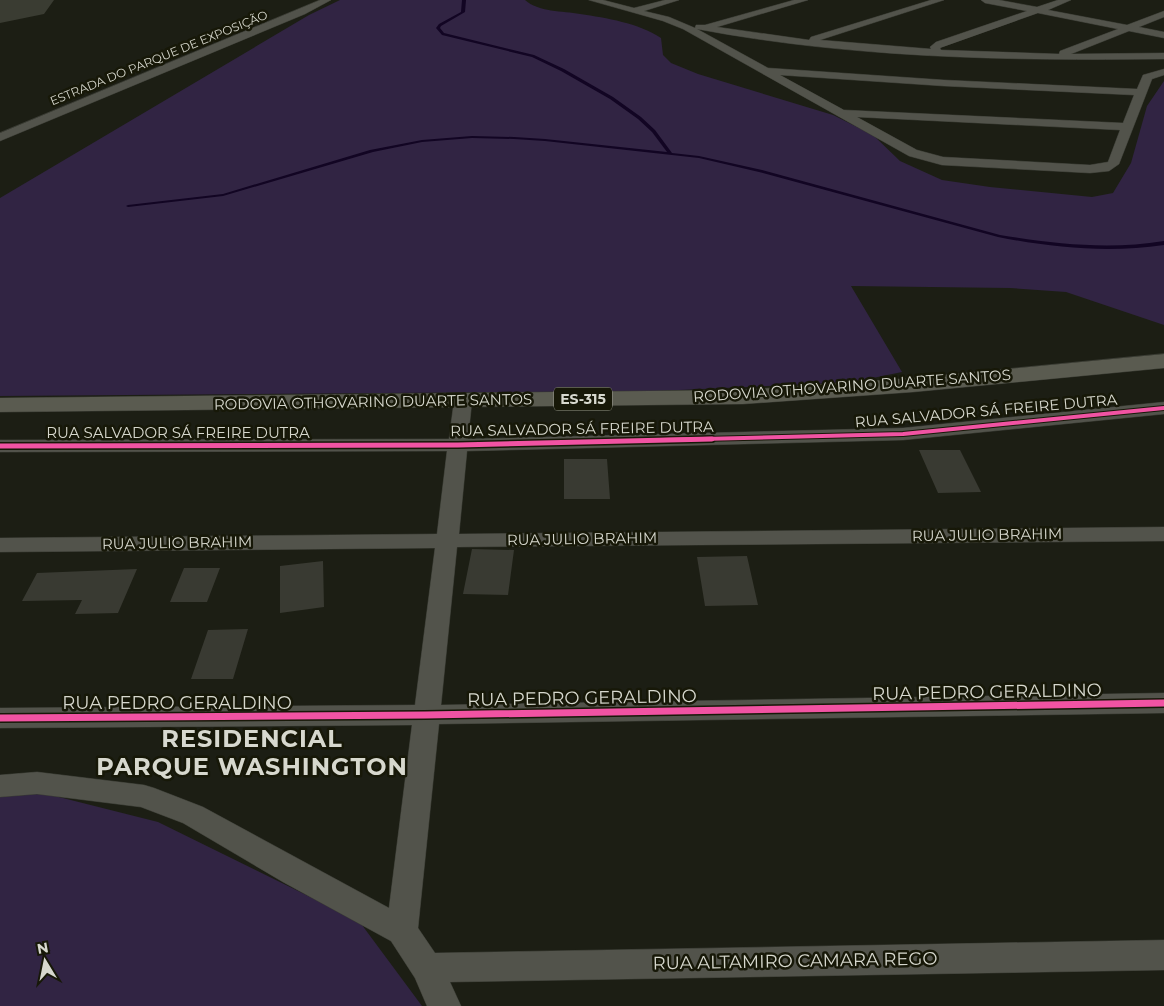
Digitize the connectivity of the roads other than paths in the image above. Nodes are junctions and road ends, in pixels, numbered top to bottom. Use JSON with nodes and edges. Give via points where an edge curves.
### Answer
{"nodes":[{"id":1,"x":327,"y":0,"type":"edge"},
{"id":2,"x":592,"y":0,"type":"edge"},
{"id":3,"x":675,"y":0,"type":"edge"},
{"id":4,"x":804,"y":0,"type":"edge"},
{"id":5,"x":940,"y":0,"type":"edge"},
{"id":6,"x":984,"y":0,"type":"edge"},
{"id":7,"x":1066,"y":0,"type":"edge"},
{"id":8,"x":633,"y":10,"type":"junction"},
{"id":9,"x":1037,"y":10,"type":"junction"},
{"id":10,"x":1164,"y":14,"type":"edge"},
{"id":11,"x":1128,"y":28,"type":"junction"},
{"id":12,"x":703,"y":32,"type":"junction"},
{"id":13,"x":1164,"y":35,"type":"edge"},
{"id":14,"x":804,"y":42,"type":"junction"},
{"id":15,"x":1077,"y":48,"type":"junction"},
{"id":16,"x":938,"y":53,"type":"junction"},
{"id":17,"x":1164,"y":56,"type":"edge"},
{"id":18,"x":1059,"y":57,"type":"junction"},
{"id":19,"x":1104,"y":57,"type":"junction"},
{"id":20,"x":764,"y":71,"type":"junction"},
{"id":21,"x":1164,"y":72,"type":"edge"},
{"id":22,"x":944,"y":83,"type":"junction"},
{"id":23,"x":1141,"y":92,"type":"junction"},
{"id":24,"x":842,"y":114,"type":"junction"},
{"id":25,"x":1127,"y":128,"type":"junction"},
{"id":26,"x":0,"y":137,"type":"edge"},
{"id":27,"x":1164,"y":361,"type":"edge"},
{"id":28,"x":463,"y":401,"type":"junction"},
{"id":29,"x":0,"y":405,"type":"edge"},
{"id":30,"x":1164,"y":408,"type":"edge"},
{"id":31,"x":458,"y":445,"type":"junction"},
{"id":32,"x":0,"y":446,"type":"edge"},
{"id":33,"x":1164,"y":534,"type":"edge"},
{"id":34,"x":448,"y":540,"type":"junction"},
{"id":35,"x":0,"y":545,"type":"edge"},
{"id":36,"x":1164,"y":704,"type":"edge"},
{"id":37,"x":425,"y":715,"type":"junction"},
{"id":38,"x":0,"y":718,"type":"edge"},
{"id":39,"x":0,"y":786,"type":"edge"},
{"id":40,"x":402,"y":932,"type":"junction"},
{"id":41,"x":1164,"y":955,"type":"edge"},
{"id":42,"x":427,"y":968,"type":"junction"},
{"id":43,"x":444,"y":1006,"type":"edge"}],
"edges":[{"from":1,"to":26,"type":"street","name":"ESTRADA DO PARQUE DE EXPOSIÇÃO"},
{"from":2,"to":8,"type":"street"},
{"from":3,"to":8,"type":"street"},
{"from":4,"to":12,"type":"street"},
{"from":5,"to":14,"type":"street"},
{"from":6,"to":9,"type":"street"},
{"from":7,"to":9,"type":"street"},
{"from":8,"to":12,"type":"street"},
{"from":9,"to":11,"type":"street"},
{"from":9,"to":16,"type":"street","via":[[938,44]]},
{"from":10,"to":11,"type":"street"},
{"from":11,"to":13,"type":"street"},
{"from":11,"to":15,"type":"street"},
{"from":12,"to":14,"type":"street"},
{"from":12,"to":20,"type":"street"},
{"from":14,"to":16,"type":"street"},
{"from":15,"to":18,"type":"street"},
{"from":15,"to":19,"type":"street"},
{"from":16,"to":18,"type":"street"},
{"from":16,"to":22,"type":"street"},
{"from":17,"to":19,"type":"street"},
{"from":18,"to":19,"type":"street"},
{"from":20,"to":22,"type":"street"},
{"from":20,"to":24,"type":"street"},
{"from":21,"to":23,"type":"street","via":[[1147,77]]},
{"from":22,"to":23,"type":"street"},
{"from":23,"to":25,"type":"street"},
{"from":24,"to":25,"type":"street"},
{"from":24,"to":25,"type":"street","via":[[913,153],[934,160],[1090,169],[1113,164]]},
{"from":27,"to":28,"type":"main road","name":"RODOVIA OTHOVARINO DUARTE SANTOS","number":"ES-315","via":[[914,385],[743,397]]},
{"from":28,"to":29,"type":"main road","name":"RODOVIA OTHOVARINO DUARTE SANTOS","number":"ES-315"},
{"from":28,"to":31,"type":"street"},
{"from":30,"to":31,"type":"street","name":"RUA SALVADOR SÁ FREIRE DUTRA","via":[[903,434]]},
{"from":31,"to":32,"type":"street","name":"RUA SALVADOR SÁ FREIRE DUTRA"},
{"from":31,"to":34,"type":"street"},
{"from":33,"to":34,"type":"street","name":"RUA JULIO BRAHIM"},
{"from":34,"to":35,"type":"street","name":"RUA JULIO BRAHIM"},
{"from":34,"to":37,"type":"street"},
{"from":36,"to":37,"type":"street","name":"RUA PEDRO GERALDINO"},
{"from":37,"to":38,"type":"street","name":"RUA PEDRO GERALDINO"},
{"from":37,"to":40,"type":"street"},
{"from":39,"to":40,"type":"street","via":[[37,783],[144,796],[193,814]]},
{"from":40,"to":42,"type":"street"},
{"from":41,"to":42,"type":"street","name":"RUA ALTAMIRO CAMARA REGO"},
{"from":42,"to":43,"type":"street"}]}
